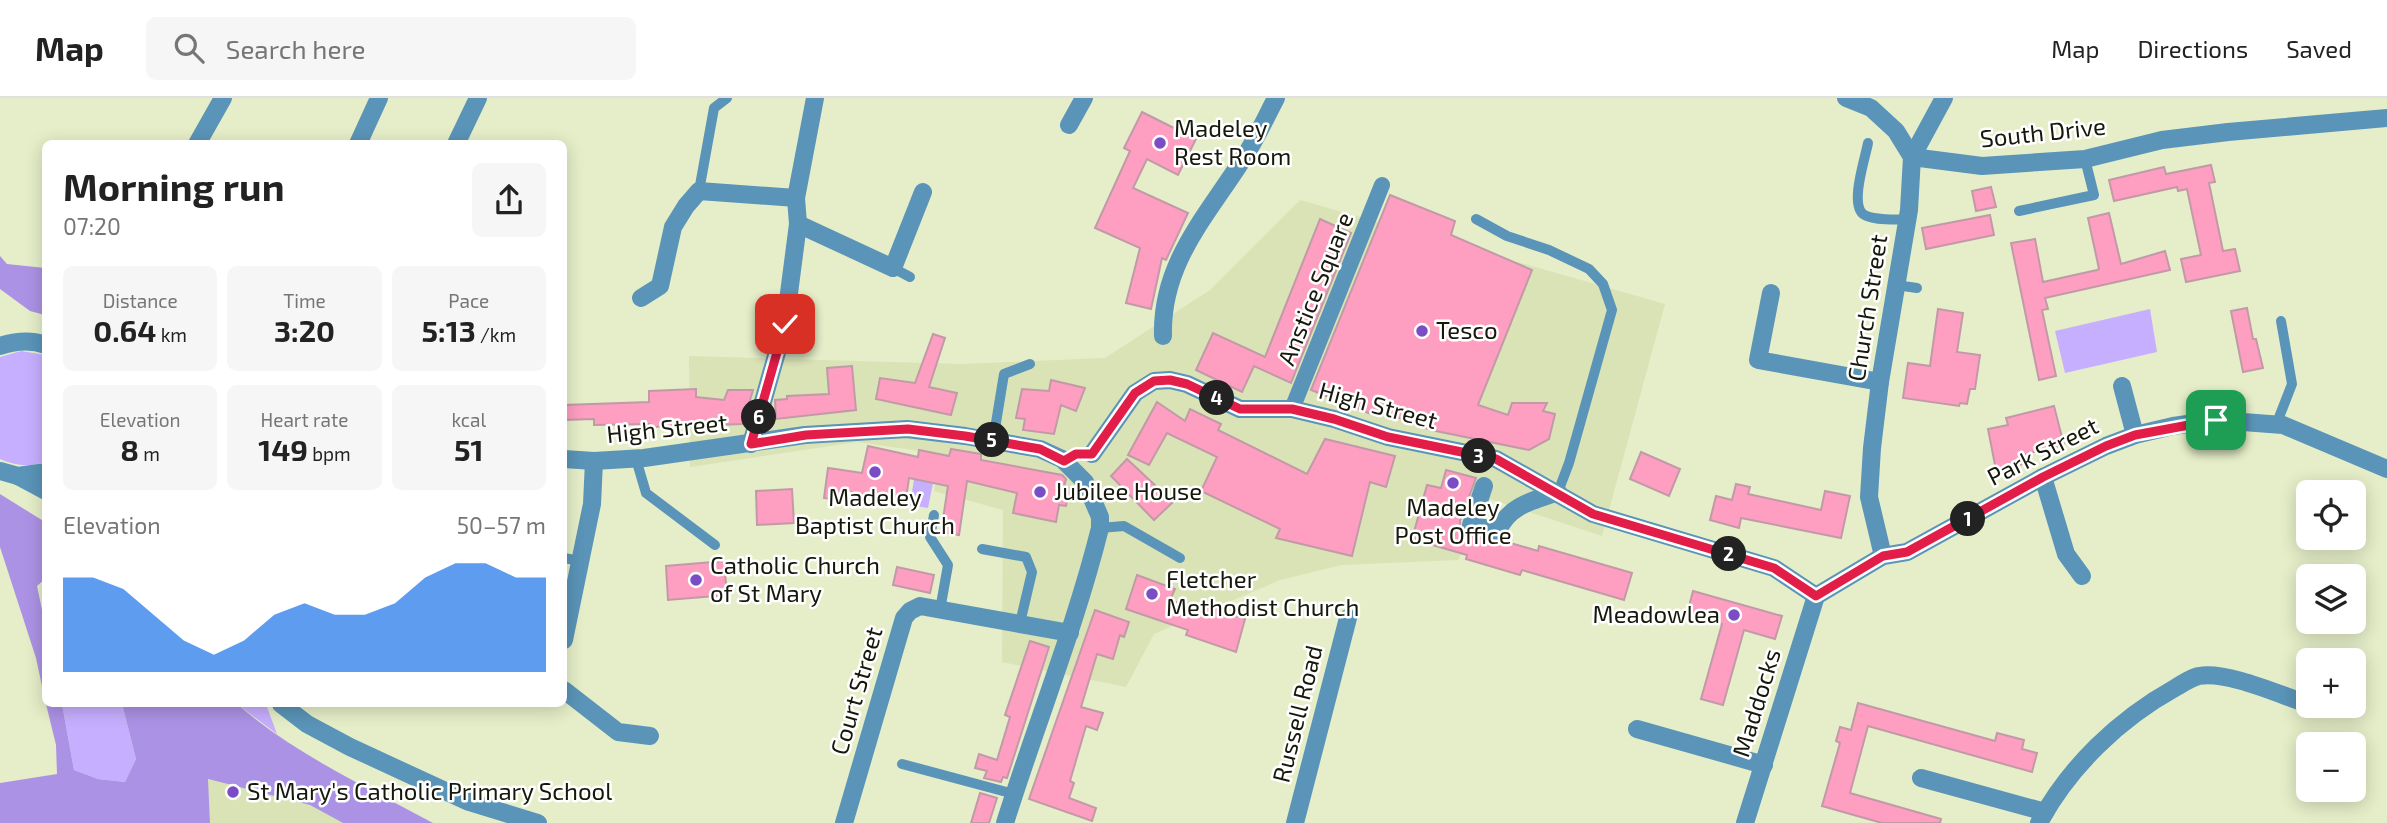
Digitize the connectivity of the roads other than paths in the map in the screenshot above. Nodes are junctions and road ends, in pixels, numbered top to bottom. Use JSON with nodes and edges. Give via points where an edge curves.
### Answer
{"nodes":[{"id":1,"x":223,"y":98,"type":"edge"},
{"id":2,"x":379,"y":98,"type":"edge"},
{"id":3,"x":478,"y":98,"type":"edge"},
{"id":4,"x":727,"y":98,"type":"edge"},
{"id":5,"x":815,"y":98,"type":"edge"},
{"id":6,"x":1084,"y":98,"type":"edge"},
{"id":7,"x":1276,"y":98,"type":"edge"},
{"id":8,"x":1846,"y":98,"type":"edge"},
{"id":9,"x":1944,"y":98,"type":"edge"},
{"id":10,"x":2387,"y":118,"type":"edge"},
{"id":11,"x":1069,"y":125,"type":"dead end"},
{"id":12,"x":199,"y":140,"type":"edge"},
{"id":13,"x":360,"y":140,"type":"edge"},
{"id":14,"x":458,"y":140,"type":"edge"},
{"id":15,"x":1868,"y":143,"type":"dead end"},
{"id":16,"x":1912,"y":157,"type":"junction"},
{"id":17,"x":2085,"y":159,"type":"junction"},
{"id":18,"x":1382,"y":185,"type":"dead end"},
{"id":19,"x":699,"y":191,"type":"junction"},
{"id":20,"x":923,"y":192,"type":"dead end"},
{"id":21,"x":796,"y":198,"type":"junction"},
{"id":22,"x":2019,"y":211,"type":"dead end"},
{"id":23,"x":1476,"y":219,"type":"dead end"},
{"id":24,"x":1907,"y":220,"type":"junction"},
{"id":25,"x":798,"y":224,"type":"junction"},
{"id":26,"x":893,"y":268,"type":"junction"},
{"id":27,"x":910,"y":277,"type":"dead end"},
{"id":28,"x":1896,"y":285,"type":"junction"},
{"id":29,"x":1917,"y":288,"type":"dead end"},
{"id":30,"x":1771,"y":293,"type":"dead end"},
{"id":31,"x":641,"y":298,"type":"dead end"},
{"id":32,"x":2281,"y":321,"type":"dead end"},
{"id":33,"x":1163,"y":336,"type":"dead end"},
{"id":34,"x":42,"y":344,"type":"edge"},
{"id":35,"x":0,"y":346,"type":"edge"},
{"id":36,"x":1030,"y":364,"type":"dead end"},
{"id":37,"x":1880,"y":382,"type":"junction"},
{"id":38,"x":2122,"y":386,"type":"dead end"},
{"id":39,"x":1292,"y":409,"type":"junction"},
{"id":40,"x":2276,"y":425,"type":"junction"},
{"id":41,"x":2135,"y":435,"type":"junction"},
{"id":42,"x":993,"y":441,"type":"junction"},
{"id":43,"x":751,"y":444,"type":"junction"},
{"id":44,"x":1092,"y":454,"type":"junction"},
{"id":45,"x":636,"y":458,"type":"junction"},
{"id":46,"x":567,"y":459,"type":"edge"},
{"id":47,"x":594,"y":461,"type":"junction"},
{"id":48,"x":1064,"y":461,"type":"junction"},
{"id":49,"x":2387,"y":469,"type":"edge"},
{"id":50,"x":0,"y":471,"type":"edge"},
{"id":51,"x":42,"y":473,"type":"edge"},
{"id":52,"x":18,"y":476,"type":"junction"},
{"id":53,"x":2043,"y":477,"type":"junction"},
{"id":54,"x":1085,"y":482,"type":"junction"},
{"id":55,"x":1483,"y":486,"type":"dead end"},
{"id":56,"x":42,"y":489,"type":"edge"},
{"id":57,"x":1558,"y":492,"type":"junction"},
{"id":58,"x":934,"y":514,"type":"dead end"},
{"id":59,"x":1100,"y":528,"type":"junction"},
{"id":60,"x":715,"y":545,"type":"dead end"},
{"id":61,"x":982,"y":549,"type":"dead end"},
{"id":62,"x":1883,"y":556,"type":"junction"},
{"id":63,"x":1180,"y":558,"type":"dead end"},
{"id":64,"x":572,"y":559,"type":"edge"},
{"id":65,"x":2082,"y":576,"type":"dead end"},
{"id":66,"x":1816,"y":596,"type":"junction"},
{"id":67,"x":567,"y":610,"type":"edge"},
{"id":68,"x":940,"y":610,"type":"junction"},
{"id":69,"x":1348,"y":618,"type":"dead end"},
{"id":70,"x":1020,"y":623,"type":"junction"},
{"id":71,"x":1070,"y":632,"type":"junction"},
{"id":72,"x":567,"y":692,"type":"edge"},
{"id":73,"x":2296,"y":704,"type":"edge"},
{"id":74,"x":285,"y":707,"type":"edge"},
{"id":75,"x":1637,"y":729,"type":"dead end"},
{"id":76,"x":650,"y":736,"type":"dead end"},
{"id":77,"x":902,"y":764,"type":"dead end"},
{"id":78,"x":1764,"y":765,"type":"junction"},
{"id":79,"x":1921,"y":778,"type":"dead end"},
{"id":80,"x":1014,"y":794,"type":"junction"},
{"id":81,"x":2042,"y":817,"type":"edge"},
{"id":82,"x":538,"y":823,"type":"edge"},
{"id":83,"x":844,"y":823,"type":"edge"},
{"id":84,"x":1005,"y":823,"type":"edge"},
{"id":85,"x":1295,"y":823,"type":"edge"},
{"id":86,"x":1745,"y":823,"type":"edge"}],
"edges":[{"from":1,"to":12,"type":"street"},
{"from":2,"to":13,"type":"street"},
{"from":3,"to":14,"type":"street"},
{"from":4,"to":19,"type":"lane","via":[[714,108]]},
{"from":5,"to":21,"type":"street"},
{"from":6,"to":11,"type":"street"},
{"from":7,"to":33,"type":"street","via":[[1171,275],[1162,311]]},
{"from":8,"to":16,"type":"street","via":[[1871,108],[1896,131]]},
{"from":9,"to":16,"type":"street"},
{"from":10,"to":17,"type":"street","name":"South Drive","via":[[2162,140]]},
{"from":15,"to":24,"type":"lane","via":[[1857,205],[1872,217]]},
{"from":16,"to":17,"type":"street","name":"South Drive","via":[[1982,166]]},
{"from":16,"to":24,"type":"street","name":"Church Street"},
{"from":17,"to":22,"type":"lane","via":[[2094,195]]},
{"from":18,"to":39,"type":"street","name":"Anstice Square"},
{"from":19,"to":21,"type":"street"},
{"from":19,"to":31,"type":"street","via":[[673,227],[660,286]]},
{"from":20,"to":26,"type":"street"},
{"from":21,"to":25,"type":"street"},
{"from":23,"to":57,"type":"lane","via":[[1589,270],[1603,284],[1612,310]]},
{"from":24,"to":28,"type":"street","name":"Church Street"},
{"from":25,"to":26,"type":"street"},
{"from":25,"to":43,"type":"street","via":[[785,324]]},
{"from":26,"to":27,"type":"lane"},
{"from":28,"to":29,"type":"lane"},
{"from":28,"to":37,"type":"street","name":"Church Street"},
{"from":30,"to":37,"type":"street","via":[[1758,360]]},
{"from":32,"to":40,"type":"lane","via":[[2291,384]]},
{"from":34,"to":35,"type":"street"},
{"from":36,"to":42,"type":"lane","via":[[1004,374]]},
{"from":37,"to":62,"type":"street","name":"Church Street","via":[[1869,497]]},
{"from":38,"to":41,"type":"street"},
{"from":39,"to":44,"type":"street","name":"High Street","via":[[1240,409],[1187,384],[1154,381],[1135,393]]},
{"from":39,"to":57,"type":"street","name":"High Street","via":[[1388,437],[1496,459]]},
{"from":40,"to":41,"type":"street","name":"Park Street","via":[[2216,420]]},
{"from":40,"to":49,"type":"street","name":"Park Street"},
{"from":41,"to":53,"type":"street","name":"Park Street"},
{"from":42,"to":43,"type":"street","name":"High Street","via":[[908,429],[806,435]]},
{"from":42,"to":48,"type":"street","name":"High Street","via":[[1040,449]]},
{"from":43,"to":45,"type":"street","name":"High Street"},
{"from":44,"to":48,"type":"street","via":[[1076,454]]},
{"from":44,"to":54,"type":"street","name":"High Street","via":[[1095,467]]},
{"from":45,"to":47,"type":"street","name":"High Street"},
{"from":45,"to":60,"type":"lane","via":[[646,493]]},
{"from":46,"to":47,"type":"street","name":"High Street"},
{"from":47,"to":64,"type":"street","via":[[592,504]]},
{"from":48,"to":54,"type":"street","name":"High Street"},
{"from":50,"to":52,"type":"street"},
{"from":51,"to":52,"type":"street"},
{"from":52,"to":56,"type":"street"},
{"from":53,"to":62,"type":"street","name":"Park Street","via":[[1907,552]]},
{"from":53,"to":65,"type":"street","via":[[2066,554]]},
{"from":54,"to":59,"type":"street"},
{"from":55,"to":57,"type":"street","via":[[1471,525],[1498,531],[1510,512]]},
{"from":57,"to":66,"type":"street","name":"High Street","via":[[1593,514],[1774,568]]},
{"from":58,"to":68,"type":"lane","via":[[930,537],[948,565]]},
{"from":59,"to":63,"type":"lane","via":[[1124,526]]},
{"from":59,"to":71,"type":"street"},
{"from":61,"to":70,"type":"lane","via":[[1026,557],[1032,572]]},
{"from":62,"to":66,"type":"street","name":"Park Street"},
{"from":64,"to":67,"type":"street"},
{"from":66,"to":78,"type":"street","name":"Maddocks"},
{"from":68,"to":70,"type":"street","name":"Court Street"},
{"from":68,"to":83,"type":"street","name":"Court Street","via":[[920,606],[904,618]]},
{"from":69,"to":85,"type":"street","name":"Russell Road"},
{"from":70,"to":71,"type":"street","name":"Court Street"},
{"from":71,"to":80,"type":"street"},
{"from":72,"to":76,"type":"street","via":[[618,733]]},
{"from":73,"to":81,"type":"street","via":[[2233,678],[2199,676],[2156,699],[2113,732],[2076,768]]},
{"from":74,"to":82,"type":"street","via":[[350,747],[469,802]]},
{"from":75,"to":78,"type":"street"},
{"from":77,"to":80,"type":"lane"},
{"from":78,"to":86,"type":"street","name":"Maddocks"},
{"from":79,"to":81,"type":"street"},
{"from":80,"to":84,"type":"street"}]}
